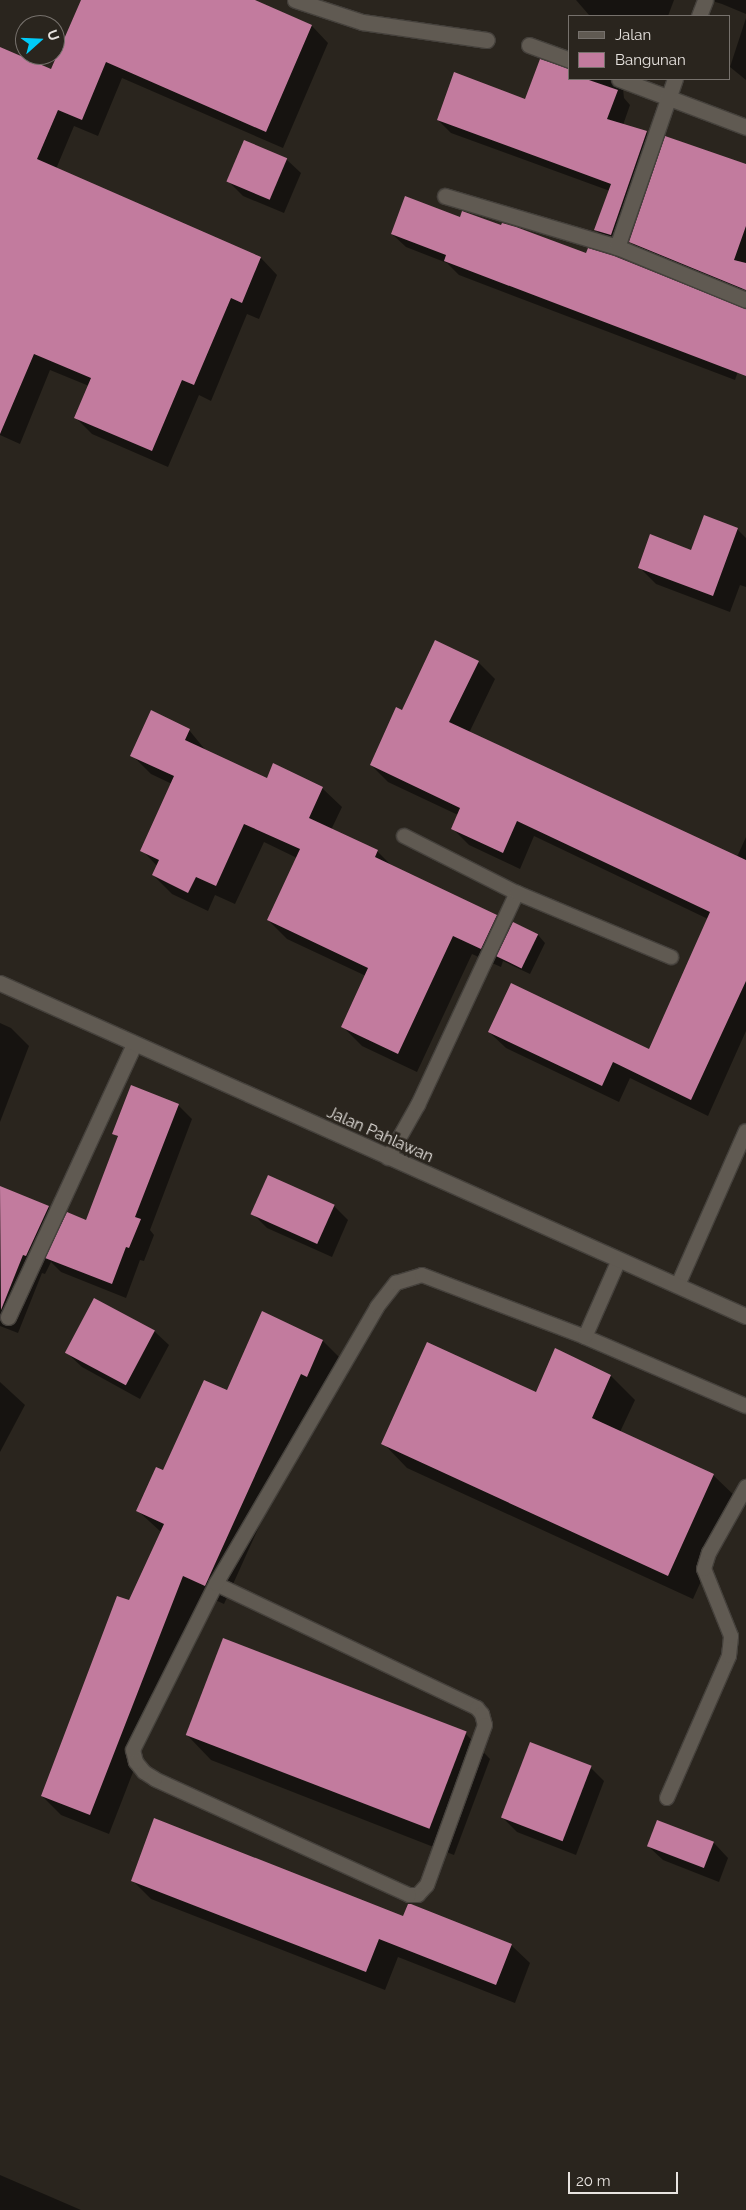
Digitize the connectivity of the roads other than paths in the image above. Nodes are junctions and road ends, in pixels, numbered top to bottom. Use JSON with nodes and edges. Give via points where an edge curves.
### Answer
{"nodes":[{"id":1,"x":295,"y":0,"type":"edge"},
{"id":2,"x":705,"y":0,"type":"edge"},
{"id":3,"x":699,"y":15,"type":"edge"},
{"id":4,"x":487,"y":40,"type":"dead end"},
{"id":5,"x":529,"y":45,"type":"dead end"},
{"id":6,"x":568,"y":59,"type":"edge"},
{"id":7,"x":623,"y":80,"type":"edge"},
{"id":8,"x":675,"y":80,"type":"edge"},
{"id":9,"x":669,"y":97,"type":"junction"},
{"id":10,"x":746,"y":127,"type":"edge"},
{"id":11,"x":445,"y":196,"type":"dead end"},
{"id":12,"x":617,"y":246,"type":"junction"},
{"id":13,"x":746,"y":300,"type":"edge"},
{"id":14,"x":404,"y":836,"type":"dead end"},
{"id":15,"x":517,"y":894,"type":"junction"},
{"id":16,"x":671,"y":957,"type":"dead end"},
{"id":17,"x":0,"y":983,"type":"edge"},
{"id":18,"x":134,"y":1044,"type":"junction"},
{"id":19,"x":746,"y":1131,"type":"edge"},
{"id":20,"x":388,"y":1158,"type":"junction"},
{"id":21,"x":619,"y":1260,"type":"junction"},
{"id":22,"x":678,"y":1285,"type":"junction"},
{"id":23,"x":746,"y":1316,"type":"edge"},
{"id":24,"x":8,"y":1317,"type":"dead end"},
{"id":25,"x":585,"y":1337,"type":"junction"},
{"id":26,"x":746,"y":1406,"type":"edge"},
{"id":27,"x":746,"y":1488,"type":"edge"},
{"id":28,"x":216,"y":1584,"type":"junction"},
{"id":29,"x":667,"y":1798,"type":"dead end"}],
"edges":[{"from":1,"to":4,"type":"street","via":[[362,22]]},
{"from":2,"to":3,"type":"street"},
{"from":5,"to":6,"type":"street"},
{"from":7,"to":9,"type":"street"},
{"from":8,"to":9,"type":"street"},
{"from":9,"to":10,"type":"street"},
{"from":9,"to":12,"type":"street"},
{"from":11,"to":12,"type":"street"},
{"from":12,"to":13,"type":"street"},
{"from":14,"to":15,"type":"lane"},
{"from":15,"to":16,"type":"lane"},
{"from":15,"to":20,"type":"lane","via":[[418,1105]]},
{"from":17,"to":18,"type":"street","name":"Jalan Pahlawan"},
{"from":18,"to":20,"type":"street","name":"Jalan Pahlawan"},
{"from":18,"to":24,"type":"street"},
{"from":19,"to":22,"type":"lane"},
{"from":20,"to":21,"type":"street","name":"Jalan Pahlawan"},
{"from":21,"to":22,"type":"street","name":"Jalan Pahlawan"},
{"from":21,"to":25,"type":"lane"},
{"from":22,"to":23,"type":"street","name":"Jalan Pahlawan"},
{"from":25,"to":26,"type":"lane"},
{"from":25,"to":28,"type":"lane","via":[[422,1275],[396,1283],[377,1307]]},
{"from":27,"to":29,"type":"lane","via":[[709,1553],[704,1569],[731,1636],[729,1656]]},
{"from":28,"to":28,"type":"lane","via":[[133,1750],[136,1762],[156,1779],[409,1895],[418,1895],[427,1885],[482,1734],[485,1725],[482,1714],[476,1708]]}]}
